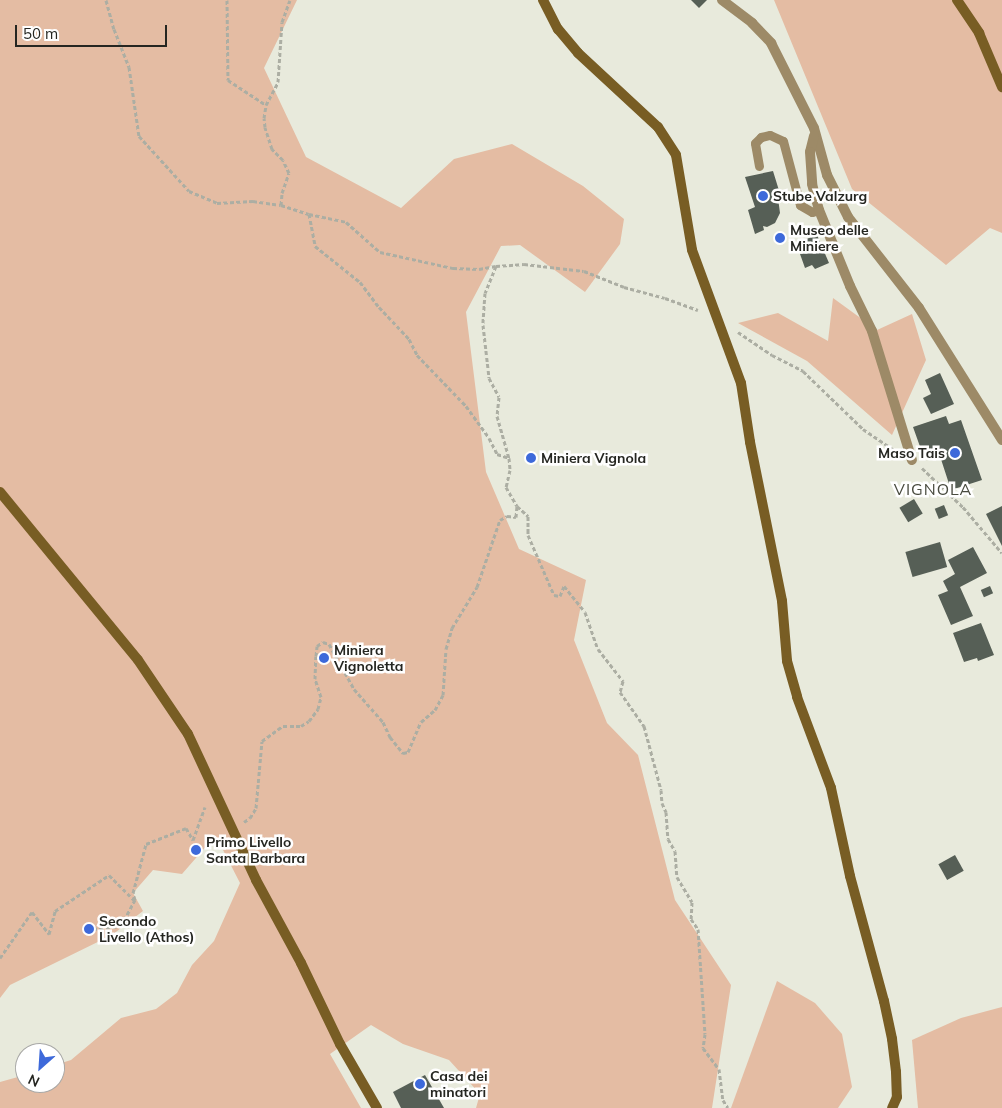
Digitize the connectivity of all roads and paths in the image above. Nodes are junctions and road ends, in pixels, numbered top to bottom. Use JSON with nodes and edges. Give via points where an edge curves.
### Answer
{"nodes":[{"id":1,"x":106,"y":0,"type":"edge"},
{"id":2,"x":227,"y":0,"type":"edge"},
{"id":3,"x":290,"y":0,"type":"edge"},
{"id":4,"x":543,"y":0,"type":"edge"},
{"id":5,"x":722,"y":0,"type":"edge"},
{"id":6,"x":957,"y":0,"type":"edge"},
{"id":7,"x":1002,"y":87,"type":"edge"},
{"id":8,"x":266,"y":105,"type":"junction"},
{"id":9,"x":814,"y":135,"type":"junction"},
{"id":10,"x":759,"y":166,"type":"dead end"},
{"id":11,"x":281,"y":205,"type":"junction"},
{"id":12,"x":819,"y":210,"type":"junction"},
{"id":13,"x":309,"y":214,"type":"junction"},
{"id":14,"x":496,"y":266,"type":"junction"},
{"id":15,"x":716,"y":317,"type":"junction"},
{"id":16,"x":1002,"y":440,"type":"edge"},
{"id":17,"x":509,"y":458,"type":"junction"},
{"id":18,"x":912,"y":460,"type":"junction"},
{"id":19,"x":0,"y":492,"type":"edge"},
{"id":20,"x":517,"y":506,"type":"junction"},
{"id":21,"x":1002,"y":553,"type":"edge"},
{"id":22,"x":206,"y":803,"type":"dead end"},
{"id":23,"x":232,"y":828,"type":"junction"},
{"id":24,"x":135,"y":900,"type":"junction"},
{"id":25,"x":93,"y":929,"type":"dead end"},
{"id":26,"x":0,"y":958,"type":"edge"},
{"id":27,"x":376,"y":1108,"type":"edge"},
{"id":28,"x":728,"y":1108,"type":"edge"},
{"id":29,"x":892,"y":1108,"type":"edge"}],
"edges":[{"from":1,"to":11,"type":"path","via":[[129,67],[139,136],[189,191],[217,204],[253,201]]},
{"from":2,"to":8,"type":"path","via":[[228,80]]},
{"from":3,"to":8,"type":"path","via":[[282,22],[278,82]]},
{"from":4,"to":15,"type":"street","via":[[558,29],[578,53],[658,127],[676,155],[692,250]]},
{"from":5,"to":9,"type":"street","via":[[752,23],[771,43],[814,128]]},
{"from":6,"to":7,"type":"street","via":[[979,33]]},
{"from":8,"to":11,"type":"path","via":[[268,140],[289,173]]},
{"from":9,"to":12,"type":"street","via":[[810,152],[812,184]]},
{"from":9,"to":16,"type":"street","via":[[827,175],[848,217],[919,308]]},
{"from":10,"to":12,"type":"lane","via":[[755,143],[770,135],[783,141],[800,204],[804,210]]},
{"from":11,"to":13,"type":"path"},
{"from":12,"to":18,"type":"street","via":[[872,331]]},
{"from":13,"to":14,"type":"path","via":[[346,222],[380,252],[453,268],[479,270]]},
{"from":13,"to":17,"type":"path","via":[[315,246],[360,282],[409,339],[417,355],[466,406],[497,454]]},
{"from":14,"to":15,"type":"path","via":[[524,264],[584,271]]},
{"from":14,"to":17,"type":"path","via":[[485,293],[483,325],[489,378],[498,397],[497,416]]},
{"from":15,"to":18,"type":"path","via":[[772,355],[803,371],[863,429]]},
{"from":15,"to":29,"type":"street","via":[[742,383],[750,442],[782,601],[787,661],[831,788],[852,885],[884,1001],[896,1072],[897,1097]]},
{"from":17,"to":20,"type":"path","via":[[506,487]]},
{"from":18,"to":21,"type":"path","via":[[963,508]]},
{"from":19,"to":23,"type":"street","via":[[138,660],[188,734]]},
{"from":20,"to":23,"type":"path","via":[[516,517],[507,516],[500,520],[477,587],[452,628],[446,649],[442,696],[435,710],[420,722],[408,752],[403,753],[390,737],[324,642],[317,646],[316,656],[315,679],[321,697],[318,709],[301,726],[283,726],[262,742],[256,808],[250,818]]},
{"from":20,"to":28,"type":"path","via":[[528,516],[528,534],[554,595],[560,596],[564,586],[585,612],[598,649],[623,681],[620,692],[644,726],[666,812],[668,839],[675,851],[677,877],[692,902],[691,918],[698,930],[705,1034],[703,1048],[719,1069]]},
{"from":22,"to":24,"type":"path","via":[[193,840],[186,828],[146,844],[133,893]]},
{"from":23,"to":27,"type":"street","via":[[340,1044]]},
{"from":24,"to":25,"type":"path","via":[[121,926]]},
{"from":24,"to":26,"type":"path","via":[[109,875],[55,911],[49,934],[32,912]]}]}
